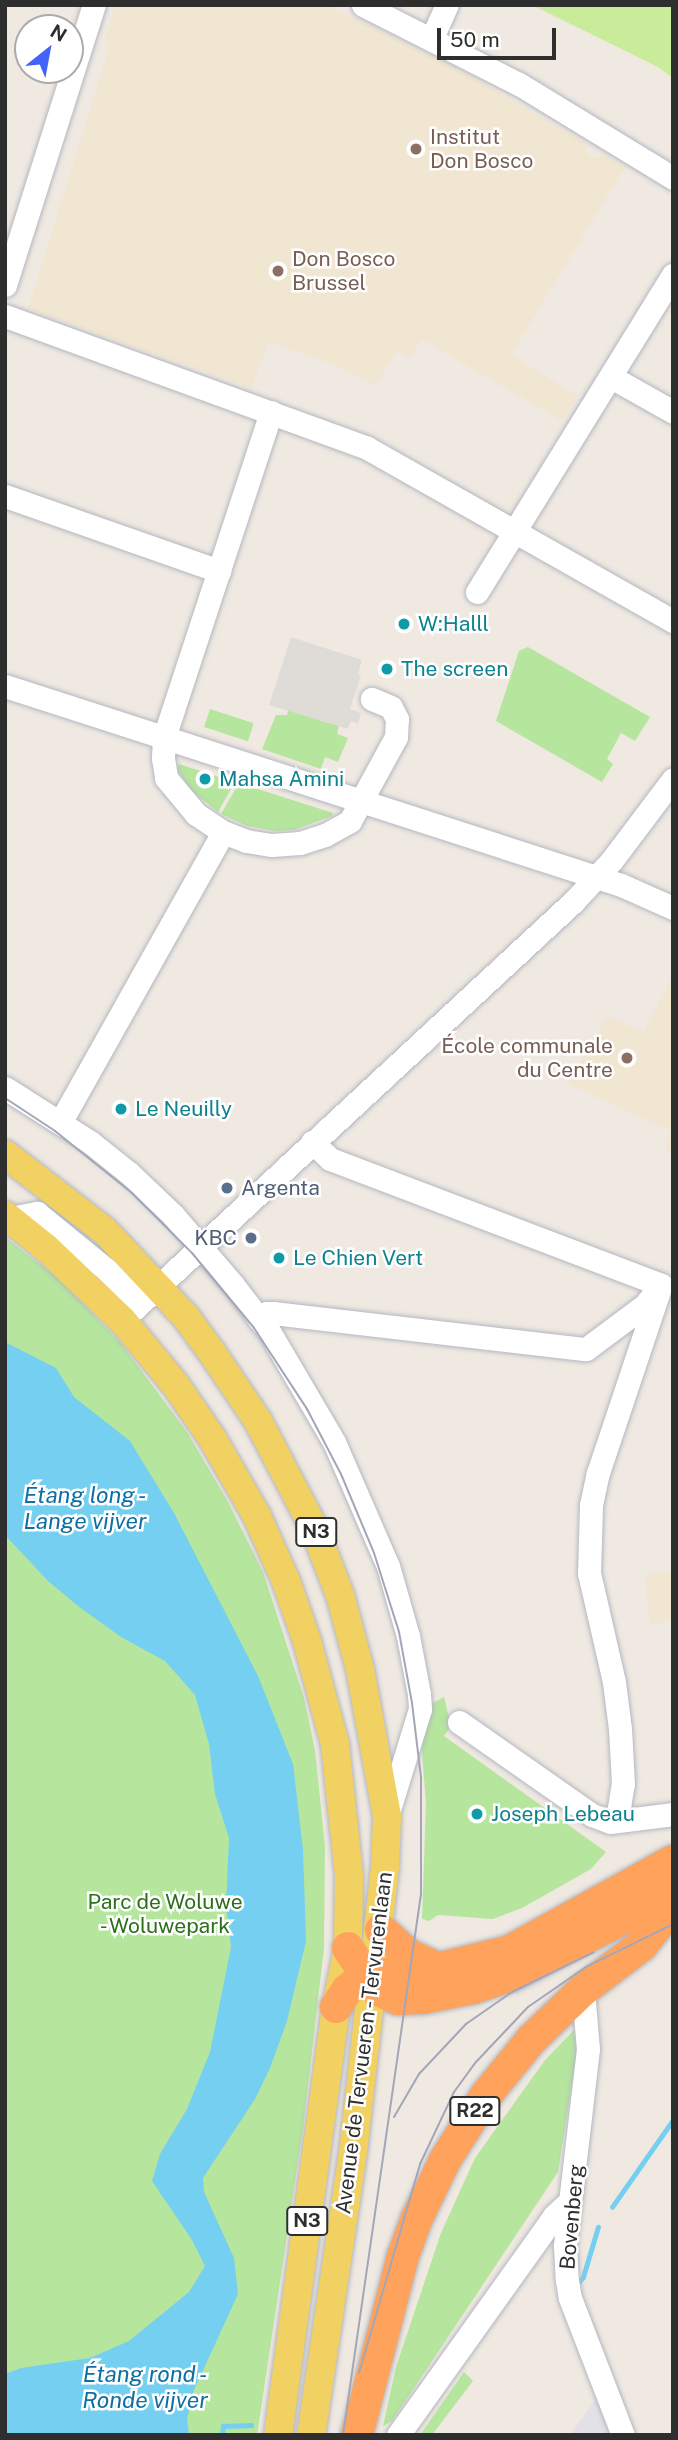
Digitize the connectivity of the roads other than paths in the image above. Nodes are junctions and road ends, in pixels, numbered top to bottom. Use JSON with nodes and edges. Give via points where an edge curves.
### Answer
{"nodes":[{"id":1,"x":94,"y":5,"type":"edge"},
{"id":2,"x":363,"y":5,"type":"edge"},
{"id":3,"x":447,"y":5,"type":"edge"},
{"id":4,"x":432,"y":38,"type":"junction"},
{"id":5,"x":673,"y":178,"type":"edge"},
{"id":6,"x":673,"y":275,"type":"edge"},
{"id":7,"x":5,"y":285,"type":"edge"},
{"id":8,"x":5,"y":316,"type":"edge"},
{"id":9,"x":611,"y":377,"type":"junction"},
{"id":10,"x":271,"y":412,"type":"junction"},
{"id":11,"x":673,"y":412,"type":"edge"},
{"id":12,"x":5,"y":496,"type":"edge"},
{"id":13,"x":514,"y":531,"type":"junction"},
{"id":14,"x":219,"y":572,"type":"junction"},
{"id":15,"x":477,"y":592,"type":"dead end"},
{"id":16,"x":673,"y":621,"type":"edge"},
{"id":17,"x":5,"y":686,"type":"edge"},
{"id":18,"x":372,"y":699,"type":"dead end"},
{"id":19,"x":164,"y":738,"type":"junction"},
{"id":20,"x":673,"y":779,"type":"edge"},
{"id":21,"x":361,"y":800,"type":"junction"},
{"id":22,"x":223,"y":832,"type":"junction"},
{"id":23,"x":597,"y":877,"type":"junction"},
{"id":24,"x":673,"y":908,"type":"edge"},
{"id":25,"x":5,"y":1088,"type":"edge"},
{"id":26,"x":61,"y":1121,"type":"junction"},
{"id":27,"x":312,"y":1142,"type":"junction"},
{"id":28,"x":5,"y":1154,"type":"edge"},
{"id":29,"x":7,"y":1217,"type":"edge"},
{"id":30,"x":200,"y":1246,"type":"junction"},
{"id":31,"x":667,"y":1280,"type":"edge"},
{"id":32,"x":140,"y":1303,"type":"junction"},
{"id":33,"x":259,"y":1319,"type":"junction"},
{"id":34,"x":459,"y":1722,"type":"dead end"},
{"id":35,"x":673,"y":1814,"type":"edge"},
{"id":36,"x":387,"y":1816,"type":"junction"},
{"id":37,"x":617,"y":1820,"type":"junction"},
{"id":38,"x":673,"y":1861,"type":"edge"},
{"id":39,"x":673,"y":1893,"type":"edge"},
{"id":40,"x":673,"y":1906,"type":"edge"},
{"id":41,"x":381,"y":1930,"type":"junction"},
{"id":42,"x":348,"y":1948,"type":"junction"},
{"id":43,"x":435,"y":1967,"type":"junction"},
{"id":44,"x":371,"y":1979,"type":"junction"},
{"id":45,"x":583,"y":1990,"type":"junction"},
{"id":46,"x":336,"y":2007,"type":"junction"},
{"id":47,"x":570,"y":2202,"type":"junction"},
{"id":48,"x":278,"y":2435,"type":"edge"},
{"id":49,"x":311,"y":2435,"type":"edge"},
{"id":50,"x":358,"y":2435,"type":"edge"},
{"id":51,"x":398,"y":2435,"type":"edge"},
{"id":52,"x":623,"y":2435,"type":"edge"}],
"edges":[{"from":1,"to":7,"type":"street"},
{"from":2,"to":4,"type":"street"},
{"from":3,"to":4,"type":"street"},
{"from":4,"to":5,"type":"street","via":[[519,84]]},
{"from":6,"to":9,"type":"street"},
{"from":8,"to":10,"type":"street"},
{"from":9,"to":11,"type":"street"},
{"from":9,"to":13,"type":"street"},
{"from":10,"to":13,"type":"street","via":[[367,448]]},
{"from":10,"to":14,"type":"street"},
{"from":12,"to":14,"type":"street"},
{"from":13,"to":15,"type":"street"},
{"from":13,"to":16,"type":"street"},
{"from":14,"to":19,"type":"street"},
{"from":17,"to":19,"type":"street"},
{"from":18,"to":21,"type":"street","via":[[391,707],[397,719],[396,737]]},
{"from":19,"to":21,"type":"street"},
{"from":19,"to":22,"type":"street","via":[[166,778],[196,814]]},
{"from":20,"to":23,"type":"street"},
{"from":21,"to":22,"type":"street","via":[[350,821],[300,843],[272,845]]},
{"from":21,"to":23,"type":"street"},
{"from":22,"to":26,"type":"street"},
{"from":23,"to":24,"type":"street"},
{"from":23,"to":27,"type":"street"},
{"from":25,"to":26,"type":"street","name":"Avenue de Tervueren - Tervurenlaan"},
{"from":26,"to":30,"type":"street","name":"Avenue de Tervueren - Tervurenlaan","via":[[129,1173]]},
{"from":27,"to":30,"type":"street"},
{"from":27,"to":31,"type":"street","via":[[331,1160]]},
{"from":28,"to":32,"type":"main road","name":"Avenue de Tervueren - Tervurenlaan","number":"N3","via":[[105,1231]]},
{"from":29,"to":32,"type":"main road","name":"Avenue de Tervueren - Tervurenlaan","number":"N3"},
{"from":30,"to":32,"type":"street"},
{"from":30,"to":33,"type":"street","name":"Avenue de Tervueren - Tervurenlaan"},
{"from":31,"to":33,"type":"street","via":[[645,1304],[586,1349],[267,1313]]},
{"from":31,"to":37,"type":"street","via":[[598,1473],[591,1505],[589,1573],[620,1729],[622,1784]]},
{"from":32,"to":36,"type":"main road","name":"Avenue de Tervueren - Tervurenlaan","number":"N3","via":[[191,1323],[258,1421],[314,1528],[340,1595],[360,1669]]},
{"from":32,"to":42,"type":"main road","name":"Avenue de Tervueren - Tervurenlaan","number":"N3","via":[[175,1384],[257,1516],[286,1581],[310,1653],[335,1744],[349,1874]]},
{"from":33,"to":36,"type":"street","name":"Avenue de Tervueren - Tervurenlaan","via":[[296,1374],[355,1485],[388,1566],[408,1636],[419,1709]]},
{"from":34,"to":37,"type":"street","via":[[592,1815]]},
{"from":35,"to":37,"type":"street"},
{"from":36,"to":41,"type":"main road","name":"Avenue de Tervueren - Tervurenlaan","number":"N3"},
{"from":38,"to":43,"type":"highway","via":[[510,1951]]},
{"from":39,"to":44,"type":"highway","via":[[540,1964],[494,1982],[407,1999],[391,1997]]},
{"from":40,"to":45,"type":"highway","number":"R22","via":[[642,1945]]},
{"from":41,"to":43,"type":"highway","via":[[396,1946]]},
{"from":41,"to":44,"type":"main road","name":"Avenue de Tervueren - Tervurenlaan","number":"N3"},
{"from":42,"to":44,"type":"highway"},
{"from":42,"to":46,"type":"main road","name":"Avenue de Tervueren - Tervurenlaan","number":"N3"},
{"from":43,"to":44,"type":"highway"},
{"from":44,"to":46,"type":"highway","via":[[347,1990]]},
{"from":44,"to":49,"type":"main road","name":"Avenue de Tervueren - Tervurenlaan","number":"N3","via":[[354,2145]]},
{"from":45,"to":47,"type":"street","name":"Bovenberg","via":[[588,2049]]},
{"from":45,"to":50,"type":"highway","number":"R22","via":[[531,2040],[487,2094],[429,2189],[403,2256]]},
{"from":46,"to":48,"type":"main road","name":"Avenue de Tervueren - Tervurenlaan","number":"N3"},
{"from":47,"to":51,"type":"street","via":[[554,2216]]},
{"from":47,"to":52,"type":"street","name":"Bovenberg","via":[[565,2246],[570,2298]]}]}
